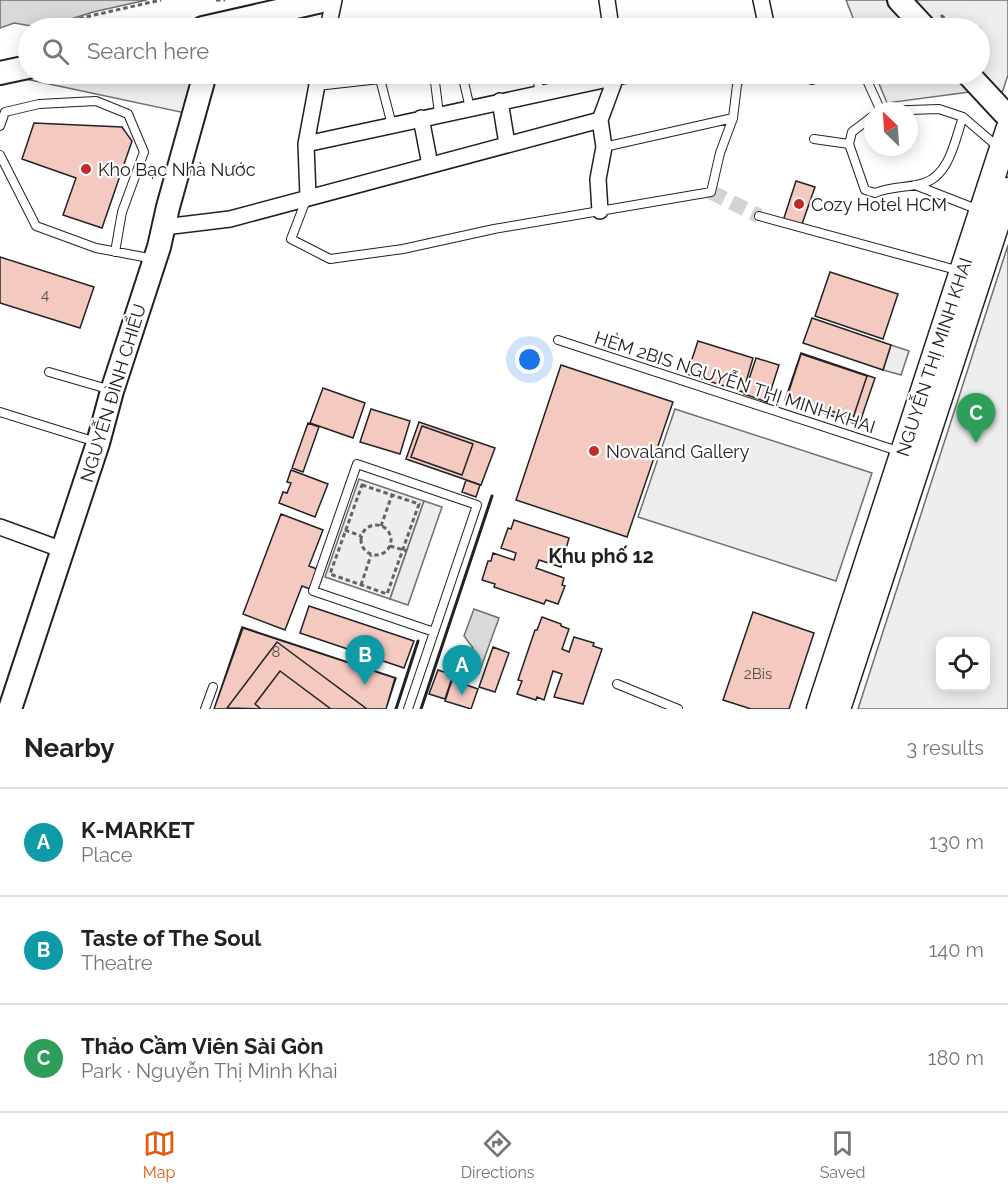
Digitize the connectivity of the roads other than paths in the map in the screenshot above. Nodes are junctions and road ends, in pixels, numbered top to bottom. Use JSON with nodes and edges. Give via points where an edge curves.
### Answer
{"nodes":[{"id":1,"x":326,"y":0,"type":"edge"},
{"id":2,"x":334,"y":0,"type":"edge"},
{"id":3,"x":607,"y":0,"type":"edge"},
{"id":4,"x":760,"y":0,"type":"edge"},
{"id":5,"x":899,"y":0,"type":"edge"},
{"id":6,"x":250,"y":18,"type":"edge"},
{"id":7,"x":330,"y":18,"type":"edge"},
{"id":8,"x":610,"y":18,"type":"edge"},
{"id":9,"x":764,"y":18,"type":"edge"},
{"id":10,"x":916,"y":18,"type":"edge"},
{"id":11,"x":18,"y":69,"type":"edge"},
{"id":12,"x":0,"y":73,"type":"edge"},
{"id":13,"x":203,"y":84,"type":"edge"},
{"id":14,"x":317,"y":84,"type":"edge"},
{"id":15,"x":381,"y":84,"type":"edge"},
{"id":16,"x":435,"y":84,"type":"edge"},
{"id":17,"x":464,"y":84,"type":"edge"},
{"id":18,"x":538,"y":84,"type":"edge"},
{"id":19,"x":576,"y":84,"type":"edge"},
{"id":20,"x":617,"y":84,"type":"edge"},
{"id":21,"x":737,"y":84,"type":"edge"},
{"id":22,"x":869,"y":84,"type":"edge"},
{"id":23,"x":977,"y":84,"type":"edge"},
{"id":24,"x":540,"y":92,"type":"junction"},
{"id":25,"x":500,"y":101,"type":"junction"},
{"id":26,"x":877,"y":102,"type":"edge"},
{"id":27,"x":470,"y":108,"type":"junction"},
{"id":28,"x":918,"y":110,"type":"edge"},
{"id":29,"x":439,"y":114,"type":"junction"},
{"id":30,"x":963,"y":117,"type":"junction"},
{"id":31,"x":1008,"y":117,"type":"edge"},
{"id":32,"x":421,"y":118,"type":"junction"},
{"id":33,"x":733,"y":118,"type":"junction"},
{"id":34,"x":600,"y":120,"type":"junction"},
{"id":35,"x":864,"y":123,"type":"edge"},
{"id":36,"x":392,"y":124,"type":"junction"},
{"id":37,"x":0,"y":126,"type":"edge"},
{"id":38,"x":814,"y":139,"type":"dead end"},
{"id":39,"x":1005,"y":140,"type":"edge"},
{"id":40,"x":306,"y":144,"type":"junction"},
{"id":41,"x":507,"y":144,"type":"junction"},
{"id":42,"x":849,"y":144,"type":"junction"},
{"id":43,"x":604,"y":147,"type":"junction"},
{"id":44,"x":0,"y":155,"type":"edge"},
{"id":45,"x":429,"y":165,"type":"junction"},
{"id":46,"x":914,"y":184,"type":"junction"},
{"id":47,"x":1008,"y":190,"type":"edge"},
{"id":48,"x":308,"y":197,"type":"junction"},
{"id":49,"x":600,"y":211,"type":"junction"},
{"id":50,"x":981,"y":211,"type":"junction"},
{"id":51,"x":759,"y":216,"type":"tunnel mouth"},
{"id":52,"x":164,"y":226,"type":"junction"},
{"id":53,"x":115,"y":252,"type":"junction"},
{"id":54,"x":155,"y":259,"type":"junction"},
{"id":55,"x":961,"y":272,"type":"junction"},
{"id":56,"x":558,"y":340,"type":"dead end"},
{"id":57,"x":49,"y":372,"type":"dead end"},
{"id":58,"x":112,"y":391,"type":"junction"},
{"id":59,"x":0,"y":412,"type":"edge"},
{"id":60,"x":98,"y":443,"type":"junction"},
{"id":61,"x":902,"y":453,"type":"junction"},
{"id":62,"x":0,"y":527,"type":"edge"},
{"id":63,"x":63,"y":550,"type":"junction"},
{"id":64,"x":869,"y":586,"type":"junction"},
{"id":65,"x":434,"y":632,"type":"junction"},
{"id":66,"x":617,"y":684,"type":"dead end"},
{"id":67,"x":213,"y":687,"type":"dead end"},
{"id":68,"x":10,"y":709,"type":"edge"},
{"id":69,"x":205,"y":709,"type":"edge"},
{"id":70,"x":408,"y":709,"type":"edge"},
{"id":71,"x":678,"y":709,"type":"edge"},
{"id":72,"x":819,"y":709,"type":"edge"},
{"id":73,"x":838,"y":709,"type":"edge"}],
"edges":[{"from":1,"to":6,"type":"street"},
{"from":2,"to":7,"type":"street"},
{"from":3,"to":8,"type":"street"},
{"from":4,"to":9,"type":"street"},
{"from":5,"to":10,"type":"street"},
{"from":11,"to":12,"type":"street"},
{"from":13,"to":52,"type":"street","name":"NGUYỄN ĐÌNH CHIỂU"},
{"from":14,"to":40,"type":"street"},
{"from":15,"to":36,"type":"lane"},
{"from":16,"to":29,"type":"lane"},
{"from":17,"to":27,"type":"lane"},
{"from":18,"to":24,"type":"lane"},
{"from":19,"to":24,"type":"street"},
{"from":20,"to":34,"type":"street"},
{"from":21,"to":33,"type":"lane"},
{"from":22,"to":26,"type":"lane"},
{"from":23,"to":31,"type":"street"},
{"from":24,"to":25,"type":"street"},
{"from":25,"to":27,"type":"street"},
{"from":25,"to":41,"type":"street"},
{"from":27,"to":29,"type":"street"},
{"from":28,"to":30,"type":"lane","via":[[939,110]]},
{"from":29,"to":32,"type":"street"},
{"from":30,"to":39,"type":"lane"},
{"from":30,"to":46,"type":"lane","via":[[944,169],[935,177]]},
{"from":32,"to":36,"type":"street"},
{"from":32,"to":45,"type":"street"},
{"from":33,"to":43,"type":"lane"},
{"from":33,"to":49,"type":"lane","via":[[711,192]]},
{"from":34,"to":41,"type":"street"},
{"from":34,"to":43,"type":"street"},
{"from":35,"to":42,"type":"lane","via":[[852,132]]},
{"from":36,"to":40,"type":"street"},
{"from":37,"to":53,"type":"lane","via":[[5,112],[39,104],[96,101],[128,114],[144,152],[122,212]]},
{"from":38,"to":42,"type":"lane"},
{"from":39,"to":50,"type":"main road","name":"NGUYỄN THỊ MINH KHAI"},
{"from":40,"to":48,"type":"street"},
{"from":41,"to":45,"type":"street"},
{"from":42,"to":46,"type":"lane","via":[[865,190],[874,193]]},
{"from":43,"to":49,"type":"street","via":[[598,179]]},
{"from":44,"to":53,"type":"lane","via":[[36,225]]},
{"from":45,"to":48,"type":"street"},
{"from":46,"to":50,"type":"lane"},
{"from":47,"to":64,"type":"main road","name":"NGUYỄN THỊ MINH KHAI"},
{"from":48,"to":49,"type":"lane","via":[[291,239],[330,259]]},
{"from":48,"to":52,"type":"street","via":[[230,219]]},
{"from":50,"to":55,"type":"main road","name":"NGUYỄN THỊ MINH KHAI"},
{"from":51,"to":55,"type":"lane"},
{"from":52,"to":54,"type":"street","name":"NGUYỄN ĐÌNH CHIỂU"},
{"from":53,"to":54,"type":"lane"},
{"from":54,"to":58,"type":"street","name":"NGUYỄN ĐÌNH CHIỂU"},
{"from":55,"to":61,"type":"main road","name":"NGUYỄN THỊ MINH KHAI"},
{"from":56,"to":61,"type":"lane","name":"HẺM 2BIS NGUYỄN THỊ MINH KHAI"},
{"from":57,"to":58,"type":"lane"},
{"from":58,"to":60,"type":"street","name":"NGUYỄN ĐÌNH CHIỂU"},
{"from":59,"to":60,"type":"lane"},
{"from":60,"to":63,"type":"street","name":"NGUYỄN ĐÌNH CHIỂU"},
{"from":61,"to":64,"type":"main road","name":"NGUYỄN THỊ MINH KHAI"},
{"from":62,"to":63,"type":"street"},
{"from":63,"to":68,"type":"street","name":"NGUYỄN ĐÌNH CHIỂU"},
{"from":64,"to":72,"type":"main road","name":"NGUYỄN THỊ MINH KHAI"},
{"from":64,"to":73,"type":"main road","name":"NGUYỄN THỊ MINH KHAI"},
{"from":65,"to":65,"type":"lane","via":[[477,505],[357,464],[313,591]]},
{"from":65,"to":70,"type":"lane"},
{"from":66,"to":71,"type":"lane"},
{"from":67,"to":69,"type":"lane"}]}
